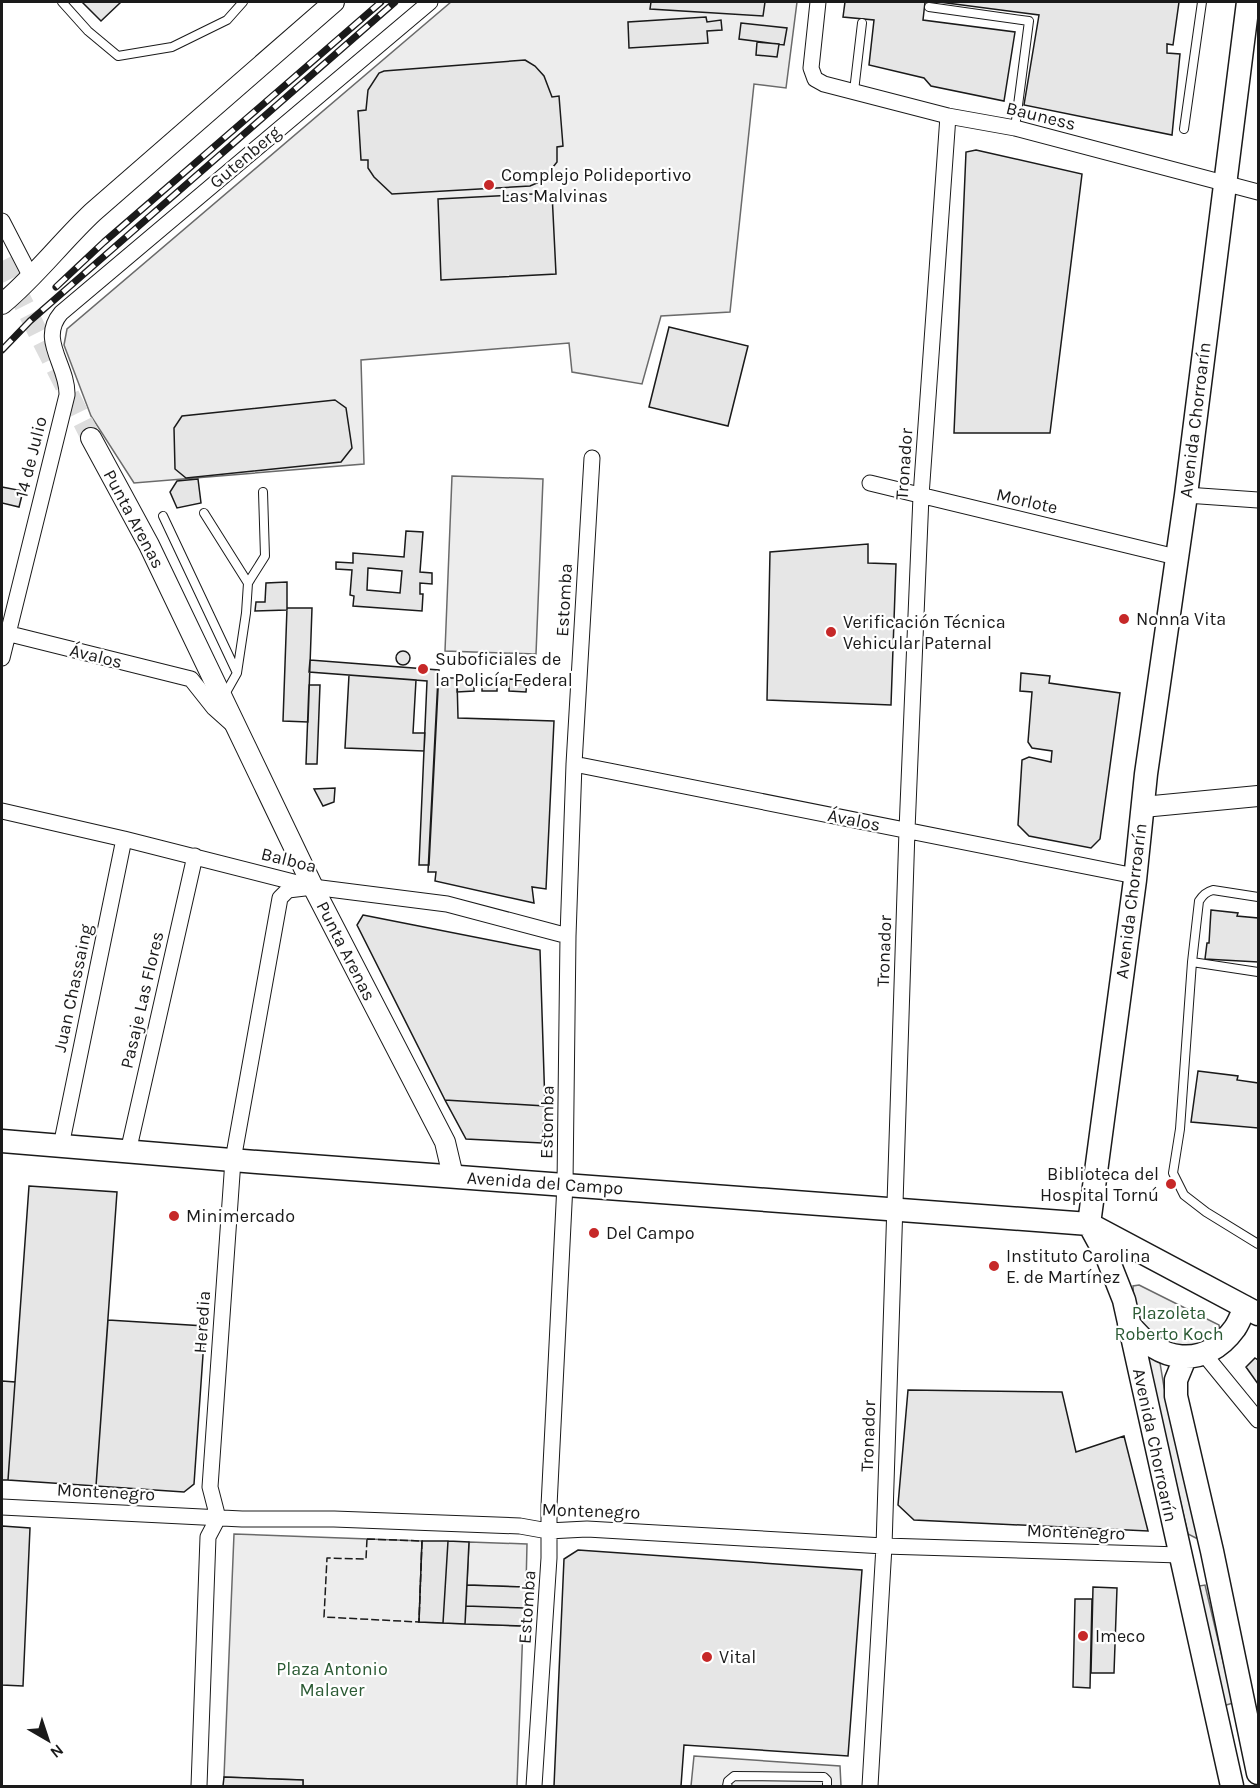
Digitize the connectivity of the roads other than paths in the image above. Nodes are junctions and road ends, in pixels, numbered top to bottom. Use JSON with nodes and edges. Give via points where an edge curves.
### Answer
{"nodes":[{"id":1,"x":62,"y":2,"type":"edge"},
{"id":2,"x":243,"y":2,"type":"edge"},
{"id":3,"x":334,"y":2,"type":"edge"},
{"id":4,"x":430,"y":2,"type":"edge"},
{"id":5,"x":818,"y":2,"type":"edge"},
{"id":6,"x":1202,"y":2,"type":"edge"},
{"id":7,"x":1248,"y":2,"type":"edge"},
{"id":8,"x":929,"y":7,"type":"dead end"},
{"id":9,"x":862,"y":23,"type":"dead end"},
{"id":10,"x":854,"y":91,"type":"junction"},
{"id":11,"x":948,"y":116,"type":"junction"},
{"id":12,"x":1015,"y":128,"type":"junction"},
{"id":13,"x":1184,"y":129,"type":"dead end"},
{"id":14,"x":1225,"y":184,"type":"junction"},
{"id":15,"x":1258,"y":192,"type":"edge"},
{"id":16,"x":2,"y":221,"type":"edge"},
{"id":17,"x":31,"y":277,"type":"junction"},
{"id":18,"x":2,"y":304,"type":"edge"},
{"id":19,"x":64,"y":405,"type":"joint"},
{"id":20,"x":91,"y":438,"type":"tunnel mouth"},
{"id":21,"x":592,"y":458,"type":"dead end"},
{"id":22,"x":870,"y":483,"type":"dead end"},
{"id":23,"x":263,"y":492,"type":"dead end"},
{"id":24,"x":1186,"y":495,"type":"junction"},
{"id":25,"x":921,"y":496,"type":"junction"},
{"id":26,"x":1258,"y":500,"type":"edge"},
{"id":27,"x":204,"y":513,"type":"dead end"},
{"id":28,"x":163,"y":516,"type":"dead end"},
{"id":29,"x":1176,"y":557,"type":"junction"},
{"id":30,"x":248,"y":584,"type":"junction"},
{"id":31,"x":4,"y":633,"type":"edge"},
{"id":32,"x":2,"y":658,"type":"edge"},
{"id":33,"x":237,"y":673,"type":"junction"},
{"id":34,"x":191,"y":679,"type":"joint"},
{"id":35,"x":224,"y":698,"type":"junction"},
{"id":36,"x":235,"y":726,"type":"junction"},
{"id":37,"x":574,"y":765,"type":"junction"},
{"id":38,"x":1258,"y":796,"type":"edge"},
{"id":39,"x":1143,"y":807,"type":"junction"},
{"id":40,"x":2,"y":811,"type":"edge"},
{"id":41,"x":907,"y":830,"type":"junction"},
{"id":42,"x":124,"y":839,"type":"junction"},
{"id":43,"x":195,"y":856,"type":"junction"},
{"id":44,"x":1135,"y":876,"type":"junction"},
{"id":45,"x":312,"y":887,"type":"junction"},
{"id":46,"x":1258,"y":897,"type":"edge"},
{"id":47,"x":568,"y":936,"type":"junction"},
{"id":48,"x":1192,"y":962,"type":"junction"},
{"id":49,"x":1258,"y":972,"type":"edge"},
{"id":50,"x":2,"y":1141,"type":"edge"},
{"id":51,"x":61,"y":1146,"type":"junction"},
{"id":52,"x":128,"y":1152,"type":"junction"},
{"id":53,"x":233,"y":1160,"type":"junction"},
{"id":54,"x":453,"y":1176,"type":"junction"},
{"id":55,"x":565,"y":1184,"type":"junction"},
{"id":56,"x":896,"y":1211,"type":"junction"},
{"id":57,"x":1089,"y":1224,"type":"junction"},
{"id":58,"x":1258,"y":1244,"type":"edge"},
{"id":59,"x":1252,"y":1310,"type":"edge"},
{"id":60,"x":1128,"y":1322,"type":"junction"},
{"id":61,"x":1194,"y":1356,"type":"junction"},
{"id":62,"x":1258,"y":1420,"type":"edge"},
{"id":63,"x":2,"y":1507,"type":"edge"},
{"id":64,"x":218,"y":1518,"type":"junction"},
{"id":65,"x":548,"y":1532,"type":"junction"},
{"id":66,"x":884,"y":1546,"type":"junction"},
{"id":67,"x":1212,"y":1551,"type":"junction"},
{"id":68,"x":1179,"y":1556,"type":"junction"},
{"id":69,"x":1248,"y":1725,"type":"junction"},
{"id":70,"x":1219,"y":1730,"type":"junction"},
{"id":71,"x":1258,"y":1773,"type":"edge"},
{"id":72,"x":199,"y":1786,"type":"edge"},
{"id":73,"x":534,"y":1786,"type":"edge"},
{"id":74,"x":727,"y":1786,"type":"edge"},
{"id":75,"x":827,"y":1786,"type":"edge"},
{"id":76,"x":870,"y":1786,"type":"edge"},
{"id":77,"x":1232,"y":1786,"type":"edge"}],
"edges":[{"from":1,"to":2,"type":"lane","via":[[88,32],[118,56],[172,46],[227,20]]},
{"from":3,"to":17,"type":"street","via":[[93,212]]},
{"from":4,"to":19,"type":"street","name":"Gutenberg","via":[[61,313],[54,321],[51,337],[67,384]]},
{"from":5,"to":10,"type":"street","name":"Bauness","via":[[811,68],[815,79]]},
{"from":6,"to":13,"type":"lane"},
{"from":7,"to":14,"type":"main road","name":"Avenida Chorroarín"},
{"from":8,"to":12,"type":"lane","via":[[1029,21]]},
{"from":9,"to":10,"type":"lane"},
{"from":10,"to":11,"type":"street","name":"Bauness"},
{"from":11,"to":12,"type":"street","name":"Bauness"},
{"from":11,"to":25,"type":"street","name":"Tronador"},
{"from":12,"to":14,"type":"street","name":"Bauness"},
{"from":14,"to":15,"type":"street","name":"Bauness"},
{"from":14,"to":24,"type":"main road","name":"Avenida Chorroarín"},
{"from":16,"to":17,"type":"street"},
{"from":17,"to":18,"type":"street"},
{"from":19,"to":31,"type":"street","name":"14 de Julio"},
{"from":20,"to":35,"type":"street","name":"Punta Arenas"},
{"from":21,"to":37,"type":"street","name":"Estomba"},
{"from":22,"to":25,"type":"street","name":"Morlote"},
{"from":23,"to":30,"type":"lane","via":[[265,556]]},
{"from":24,"to":26,"type":"street"},
{"from":24,"to":29,"type":"main road","name":"Avenida Chorroarín"},
{"from":25,"to":29,"type":"street","name":"Morlote"},
{"from":25,"to":41,"type":"street","name":"Tronador"},
{"from":27,"to":30,"type":"lane"},
{"from":28,"to":33,"type":"lane","name":"Punta Arenas"},
{"from":29,"to":39,"type":"main road","name":"Avenida Chorroarín"},
{"from":30,"to":33,"type":"lane"},
{"from":31,"to":32,"type":"street","name":"14 de Julio"},
{"from":31,"to":34,"type":"street","name":"Ávalos"},
{"from":33,"to":35,"type":"lane"},
{"from":34,"to":36,"type":"street","name":"Punta Arenas","via":[[214,708]]},
{"from":35,"to":36,"type":"street","name":"Punta Arenas"},
{"from":36,"to":45,"type":"street","name":"Punta Arenas"},
{"from":37,"to":41,"type":"street","name":"Ávalos"},
{"from":37,"to":47,"type":"street","name":"Estomba"},
{"from":38,"to":39,"type":"street"},
{"from":39,"to":44,"type":"main road","name":"Avenida Chorroarín"},
{"from":40,"to":42,"type":"street","name":"Balboa"},
{"from":41,"to":44,"type":"street","name":"Ávalos"},
{"from":41,"to":56,"type":"street","name":"Tronador"},
{"from":42,"to":43,"type":"street","name":"Balboa"},
{"from":42,"to":51,"type":"street","name":"Juan Chassaing"},
{"from":43,"to":45,"type":"street","name":"Balboa"},
{"from":43,"to":52,"type":"street","name":"Pasaje Las Flores"},
{"from":44,"to":57,"type":"main road","name":"Avenida Chorroarín"},
{"from":45,"to":47,"type":"street","name":"Balboa","via":[[447,904]]},
{"from":45,"to":53,"type":"street","name":"Heredia","via":[[288,890],[280,898]]},
{"from":45,"to":54,"type":"street","name":"Punta Arenas","via":[[445,1142]]},
{"from":46,"to":48,"type":"lane","via":[[1213,890],[1202,896]]},
{"from":47,"to":55,"type":"street","name":"Estomba"},
{"from":48,"to":49,"type":"lane"},
{"from":48,"to":58,"type":"lane","via":[[1180,1129],[1173,1173],[1184,1195]]},
{"from":50,"to":51,"type":"main road","name":"Avenida del Campo"},
{"from":51,"to":52,"type":"main road","name":"Avenida del Campo"},
{"from":52,"to":53,"type":"main road","name":"Avenida del Campo"},
{"from":53,"to":54,"type":"main road","name":"Avenida del Campo"},
{"from":53,"to":64,"type":"street","name":"Heredia","via":[[210,1487]]},
{"from":54,"to":55,"type":"main road","name":"Avenida del Campo"},
{"from":55,"to":56,"type":"main road","name":"Avenida del Campo"},
{"from":55,"to":65,"type":"street","name":"Estomba"},
{"from":56,"to":57,"type":"main road","name":"Avenida del Campo"},
{"from":56,"to":66,"type":"street","name":"Tronador"},
{"from":57,"to":59,"type":"main road"},
{"from":57,"to":60,"type":"main road","name":"Avenida Chorroarín","via":[[1117,1279]]},
{"from":59,"to":61,"type":"main road","via":[[1222,1343]]},
{"from":60,"to":61,"type":"main road","via":[[1152,1347],[1168,1355]]},
{"from":60,"to":68,"type":"main road","name":"Avenida Chorroarín"},
{"from":61,"to":62,"type":"street"},
{"from":61,"to":67,"type":"main road","name":"Avenida Chorroarín","via":[[1176,1380],[1176,1396]]},
{"from":63,"to":64,"type":"street","name":"Montenegro"},
{"from":64,"to":65,"type":"street","name":"Montenegro","via":[[520,1526]]},
{"from":64,"to":72,"type":"street","via":[[208,1537]]},
{"from":65,"to":66,"type":"street","name":"Montenegro","via":[[586,1529]]},
{"from":65,"to":73,"type":"street","name":"Estomba"},
{"from":66,"to":68,"type":"street","name":"Montenegro"},
{"from":66,"to":76,"type":"street","name":"Tronador"},
{"from":67,"to":68,"type":"main road"},
{"from":67,"to":69,"type":"main road","name":"Avenida Chorroarín"},
{"from":68,"to":70,"type":"main road","name":"Avenida Chorroarín"},
{"from":69,"to":70,"type":"main road"},
{"from":69,"to":71,"type":"main road","name":"Avenida Chorroarín"},
{"from":70,"to":77,"type":"main road","name":"Avenida Chorroarín"},
{"from":74,"to":75,"type":"lane","via":[[730,1777],[746,1776],[824,1777]]}]}
